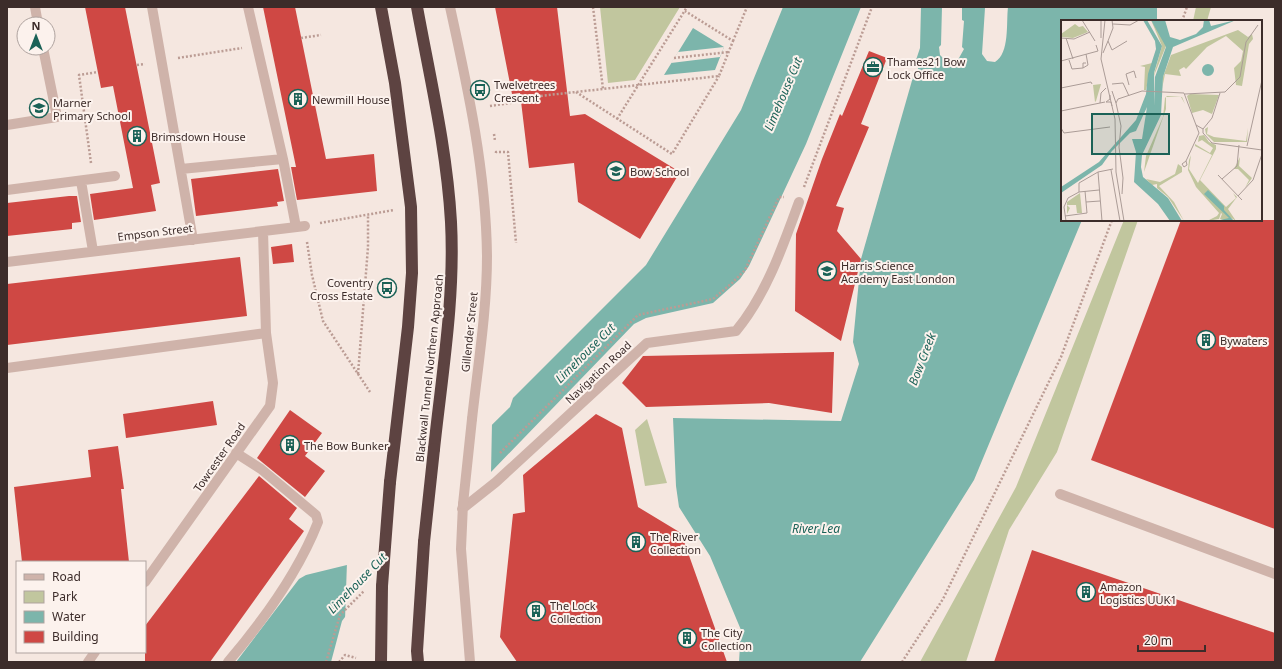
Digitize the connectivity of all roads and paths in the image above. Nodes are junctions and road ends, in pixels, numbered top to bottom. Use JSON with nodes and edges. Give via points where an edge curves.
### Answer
{"nodes":[{"id":1,"x":152,"y":7,"type":"edge"},
{"id":2,"x":248,"y":7,"type":"edge"},
{"id":3,"x":417,"y":7,"type":"edge"},
{"id":4,"x":450,"y":7,"type":"edge"},
{"id":5,"x":593,"y":7,"type":"edge"},
{"id":6,"x":687,"y":7,"type":"edge"},
{"id":7,"x":747,"y":7,"type":"edge"},
{"id":8,"x":872,"y":7,"type":"edge"},
{"id":9,"x":1187,"y":7,"type":"edge"},
{"id":10,"x":381,"y":11,"type":"edge"},
{"id":11,"x":684,"y":11,"type":"junction"},
{"id":12,"x":1182,"y":20,"type":"edge"},
{"id":13,"x":321,"y":35,"type":"dead end"},
{"id":14,"x":301,"y":38,"type":"dead end"},
{"id":15,"x":733,"y":41,"type":"junction"},
{"id":16,"x":256,"y":46,"type":"junction"},
{"id":17,"x":728,"y":52,"type":"junction"},
{"id":18,"x":45,"y":56,"type":"edge"},
{"id":19,"x":674,"y":58,"type":"dead end"},
{"id":20,"x":162,"y":61,"type":"junction"},
{"id":21,"x":98,"y":72,"type":"dead end"},
{"id":22,"x":719,"y":76,"type":"junction"},
{"id":23,"x":640,"y":85,"type":"junction"},
{"id":24,"x":603,"y":89,"type":"junction"},
{"id":25,"x":576,"y":92,"type":"junction"},
{"id":26,"x":490,"y":106,"type":"dead end"},
{"id":27,"x":617,"y":119,"type":"junction"},
{"id":28,"x":7,"y":125,"type":"edge"},
{"id":29,"x":283,"y":159,"type":"junction"},
{"id":30,"x":497,"y":159,"type":"dead end"},
{"id":31,"x":181,"y":169,"type":"junction"},
{"id":32,"x":116,"y":176,"type":"dead end"},
{"id":33,"x":93,"y":179,"type":"junction"},
{"id":34,"x":81,"y":181,"type":"junction"},
{"id":35,"x":7,"y":190,"type":"edge"},
{"id":36,"x":799,"y":202,"type":"joint"},
{"id":37,"x":411,"y":207,"type":"junction"},
{"id":38,"x":368,"y":215,"type":"junction"},
{"id":39,"x":1112,"y":221,"type":"edge"},
{"id":40,"x":301,"y":227,"type":"junction"},
{"id":41,"x":262,"y":231,"type":"junction"},
{"id":42,"x":193,"y":240,"type":"junction"},
{"id":43,"x":516,"y":243,"type":"dead end"},
{"id":44,"x":93,"y":252,"type":"junction"},
{"id":45,"x":7,"y":262,"type":"edge"},
{"id":46,"x":266,"y":333,"type":"junction"},
{"id":47,"x":7,"y":368,"type":"edge"},
{"id":48,"x":358,"y":374,"type":"junction"},
{"id":49,"x":370,"y":392,"type":"dead end"},
{"id":50,"x":236,"y":454,"type":"junction"},
{"id":51,"x":1060,"y":494,"type":"dead end"},
{"id":52,"x":462,"y":506,"type":"junction"},
{"id":53,"x":1275,"y":574,"type":"edge"},
{"id":54,"x":146,"y":581,"type":"edge"},
{"id":55,"x":340,"y":615,"type":"dead end"},
{"id":56,"x":94,"y":653,"type":"edge"},
{"id":57,"x":356,"y":658,"type":"dead end"},
{"id":58,"x":88,"y":662,"type":"edge"},
{"id":59,"x":228,"y":662,"type":"edge"},
{"id":60,"x":326,"y":662,"type":"edge"},
{"id":61,"x":339,"y":662,"type":"edge"},
{"id":62,"x":381,"y":662,"type":"edge"},
{"id":63,"x":418,"y":662,"type":"edge"},
{"id":64,"x":470,"y":662,"type":"edge"},
{"id":65,"x":902,"y":662,"type":"edge"}],
"edges":[{"from":1,"to":20,"type":"street"},
{"from":2,"to":16,"type":"street"},
{"from":3,"to":63,"type":"highway","name":"Blackwall Tunnel Northern Approach","bridge":true,"via":[[446,163],[451,223],[451,286],[424,542]]},
{"from":4,"to":52,"type":"street","name":"Gillender Street","bridge":true,"via":[[478,144],[487,257],[484,316]]},
{"from":5,"to":24,"type":"path"},
{"from":6,"to":11,"type":"path"},
{"from":7,"to":15,"type":"path"},
{"from":8,"to":36,"type":"path"},
{"from":9,"to":12,"type":"path"},
{"from":10,"to":37,"type":"highway","via":[[395,83]]},
{"from":11,"to":15,"type":"path"},
{"from":11,"to":23,"type":"path"},
{"from":13,"to":14,"type":"path"},
{"from":15,"to":17,"type":"path"},
{"from":16,"to":20,"type":"path"},
{"from":16,"to":29,"type":"street"},
{"from":17,"to":19,"type":"path"},
{"from":17,"to":22,"type":"path"},
{"from":18,"to":28,"type":"street","via":[[57,118]]},
{"from":20,"to":31,"type":"street"},
{"from":21,"to":33,"type":"path","via":[[79,75]]},
{"from":22,"to":23,"type":"path"},
{"from":22,"to":27,"type":"path","via":[[672,154]]},
{"from":23,"to":24,"type":"path"},
{"from":23,"to":27,"type":"path"},
{"from":24,"to":25,"type":"path"},
{"from":25,"to":26,"type":"path","via":[[531,97]]},
{"from":25,"to":27,"type":"path"},
{"from":29,"to":31,"type":"street"},
{"from":29,"to":40,"type":"street"},
{"from":30,"to":43,"type":"path","via":[[496,152],[508,152]]},
{"from":31,"to":42,"type":"street"},
{"from":32,"to":33,"type":"street"},
{"from":33,"to":34,"type":"street"},
{"from":34,"to":35,"type":"street"},
{"from":34,"to":44,"type":"street"},
{"from":36,"to":52,"type":"street","name":"Navigation Road","via":[[751,313],[736,331],[647,343],[496,482]]},
{"from":37,"to":38,"type":"path"},
{"from":37,"to":62,"type":"highway","bridge":true,"via":[[412,273],[390,482],[382,586]]},
{"from":38,"to":40,"type":"path"},
{"from":38,"to":48,"type":"path","via":[[368,247]]},
{"from":39,"to":65,"type":"path","via":[[1061,357],[943,599]]},
{"from":40,"to":41,"type":"street","name":"Empson Street"},
{"from":40,"to":48,"type":"path","via":[[323,321]]},
{"from":41,"to":42,"type":"street","name":"Empson Street"},
{"from":41,"to":46,"type":"street","name":"Towcester Road"},
{"from":42,"to":44,"type":"street","name":"Empson Street"},
{"from":44,"to":45,"type":"street","name":"Empson Street"},
{"from":46,"to":47,"type":"street"},
{"from":46,"to":50,"type":"street","name":"Towcester Road","via":[[273,383],[270,406]]},
{"from":48,"to":49,"type":"path"},
{"from":50,"to":54,"type":"street","name":"Towcester Road"},
{"from":50,"to":59,"type":"street","via":[[261,469],[316,515],[318,522],[288,581]]},
{"from":51,"to":53,"type":"street"},
{"from":52,"to":64,"type":"street","name":"Gillender Street","via":[[461,548]]},
{"from":55,"to":60,"type":"path"},
{"from":56,"to":58,"type":"street"},
{"from":57,"to":61,"type":"path","via":[[344,655]]}]}
